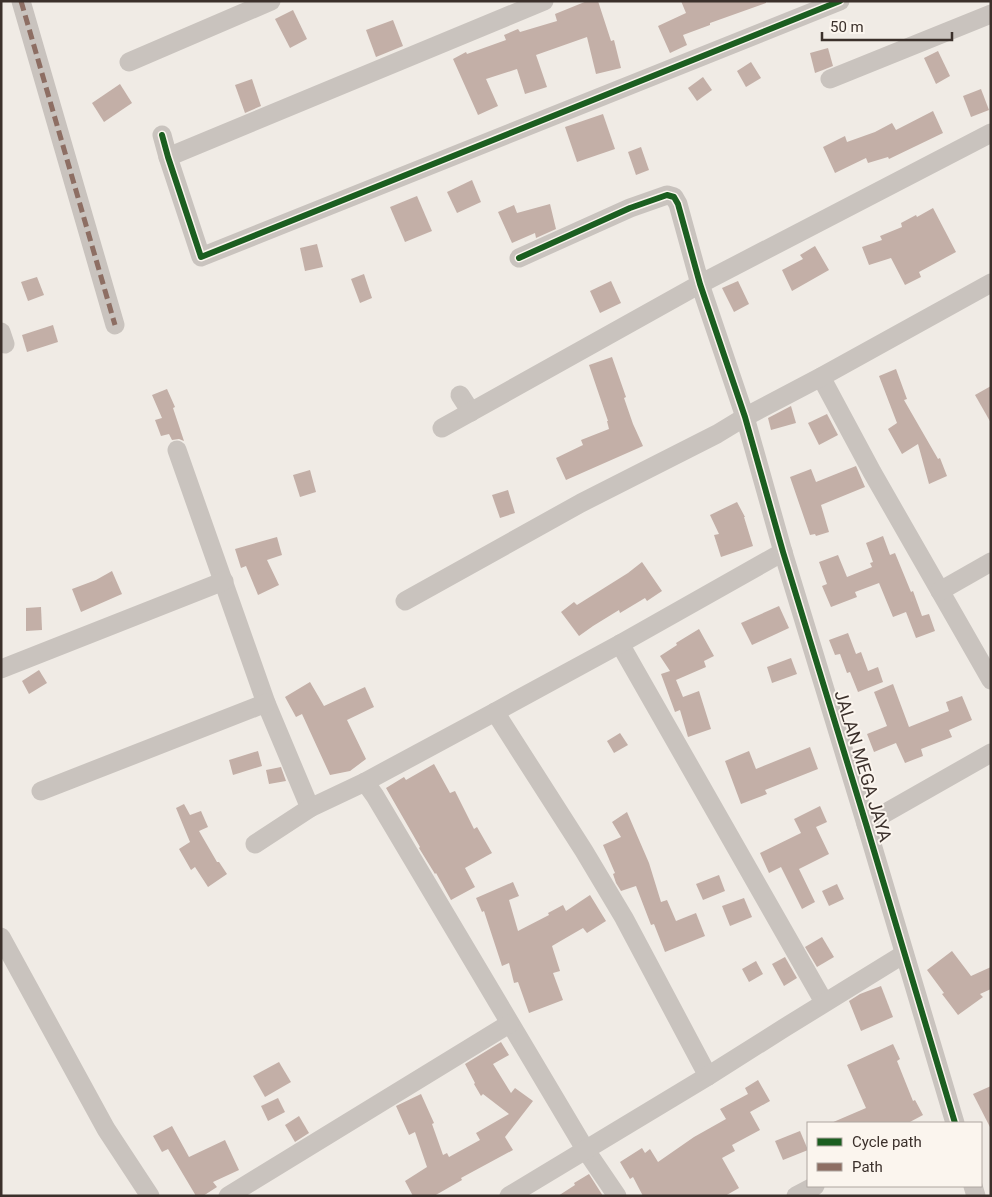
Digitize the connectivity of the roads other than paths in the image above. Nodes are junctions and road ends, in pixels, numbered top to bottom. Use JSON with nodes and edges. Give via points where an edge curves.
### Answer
{"nodes":[{"id":1,"x":21,"y":1,"type":"edge"},
{"id":2,"x":271,"y":1,"type":"edge"},
{"id":3,"x":544,"y":1,"type":"edge"},
{"id":4,"x":840,"y":1,"type":"edge"},
{"id":5,"x":991,"y":14,"type":"edge"},
{"id":6,"x":129,"y":62,"type":"dead end"},
{"id":7,"x":830,"y":79,"type":"dead end"},
{"id":8,"x":991,"y":133,"type":"edge"},
{"id":9,"x":162,"y":135,"type":"dead end"},
{"id":10,"x":168,"y":157,"type":"junction"},
{"id":11,"x":519,"y":258,"type":"dead end"},
{"id":12,"x":991,"y":283,"type":"edge"},
{"id":13,"x":700,"y":284,"type":"junction"},
{"id":14,"x":115,"y":325,"type":"dead end"},
{"id":15,"x":822,"y":378,"type":"junction"},
{"id":16,"x":460,"y":395,"type":"dead end"},
{"id":17,"x":471,"y":412,"type":"junction"},
{"id":18,"x":745,"y":418,"type":"junction"},
{"id":19,"x":442,"y":428,"type":"dead end"},
{"id":20,"x":177,"y":450,"type":"dead end"},
{"id":21,"x":783,"y":552,"type":"junction"},
{"id":22,"x":991,"y":562,"type":"edge"},
{"id":23,"x":224,"y":582,"type":"junction"},
{"id":24,"x":940,"y":591,"type":"junction"},
{"id":25,"x":405,"y":601,"type":"dead end"},
{"id":26,"x":620,"y":644,"type":"junction"},
{"id":27,"x":1,"y":669,"type":"edge"},
{"id":28,"x":991,"y":680,"type":"edge"},
{"id":29,"x":266,"y":703,"type":"junction"},
{"id":30,"x":495,"y":712,"type":"junction"},
{"id":31,"x":991,"y":753,"type":"edge"},
{"id":32,"x":365,"y":782,"type":"junction"},
{"id":33,"x":41,"y":791,"type":"dead end"},
{"id":34,"x":310,"y":808,"type":"junction"},
{"id":35,"x":866,"y":824,"type":"junction"},
{"id":36,"x":255,"y":844,"type":"dead end"},
{"id":37,"x":1,"y":937,"type":"edge"},
{"id":38,"x":904,"y":954,"type":"junction"},
{"id":39,"x":824,"y":1002,"type":"junction"},
{"id":40,"x":510,"y":1024,"type":"junction"},
{"id":41,"x":708,"y":1076,"type":"junction"},
{"id":42,"x":949,"y":1121,"type":"edge"},
{"id":43,"x":585,"y":1149,"type":"junction"},
{"id":44,"x":813,"y":1187,"type":"edge"},
{"id":45,"x":150,"y":1195,"type":"edge"},
{"id":46,"x":228,"y":1196,"type":"edge"},
{"id":47,"x":509,"y":1196,"type":"edge"},
{"id":48,"x":617,"y":1196,"type":"edge"},
{"id":49,"x":796,"y":1196,"type":"edge"}],
"edges":[{"from":1,"to":14,"type":"street"},
{"from":2,"to":6,"type":"street"},
{"from":3,"to":10,"type":"street"},
{"from":4,"to":10,"type":"street","via":[[201,257]]},
{"from":5,"to":7,"type":"street"},
{"from":8,"to":13,"type":"street"},
{"from":9,"to":10,"type":"street"},
{"from":11,"to":13,"type":"street","name":"JALAN MEGA JAYA","via":[[666,195],[678,204]]},
{"from":12,"to":15,"type":"street"},
{"from":13,"to":17,"type":"street"},
{"from":13,"to":18,"type":"street","name":"JALAN MEGA JAYA"},
{"from":15,"to":18,"type":"street"},
{"from":15,"to":24,"type":"street"},
{"from":16,"to":17,"type":"street"},
{"from":17,"to":19,"type":"street"},
{"from":18,"to":21,"type":"street","name":"JALAN MEGA JAYA"},
{"from":18,"to":25,"type":"street","via":[[581,503]]},
{"from":20,"to":23,"type":"street"},
{"from":21,"to":26,"type":"street"},
{"from":21,"to":35,"type":"street","name":"JALAN MEGA JAYA"},
{"from":22,"to":24,"type":"street"},
{"from":23,"to":27,"type":"street"},
{"from":23,"to":29,"type":"street"},
{"from":24,"to":28,"type":"street"},
{"from":26,"to":30,"type":"street"},
{"from":26,"to":39,"type":"street"},
{"from":29,"to":33,"type":"street"},
{"from":29,"to":34,"type":"street"},
{"from":30,"to":32,"type":"street"},
{"from":30,"to":41,"type":"street","via":[[614,901]]},
{"from":31,"to":35,"type":"street"},
{"from":32,"to":34,"type":"street"},
{"from":32,"to":40,"type":"street"},
{"from":34,"to":36,"type":"street"},
{"from":35,"to":38,"type":"street","name":"JALAN MEGA JAYA"},
{"from":37,"to":45,"type":"street","via":[[106,1128]]},
{"from":38,"to":39,"type":"street"},
{"from":38,"to":42,"type":"street","name":"JALAN MEGA JAYA"},
{"from":39,"to":41,"type":"street"},
{"from":40,"to":43,"type":"street"},
{"from":40,"to":46,"type":"street"},
{"from":41,"to":43,"type":"street"},
{"from":43,"to":47,"type":"street"},
{"from":43,"to":48,"type":"street"},
{"from":44,"to":49,"type":"street"}]}
